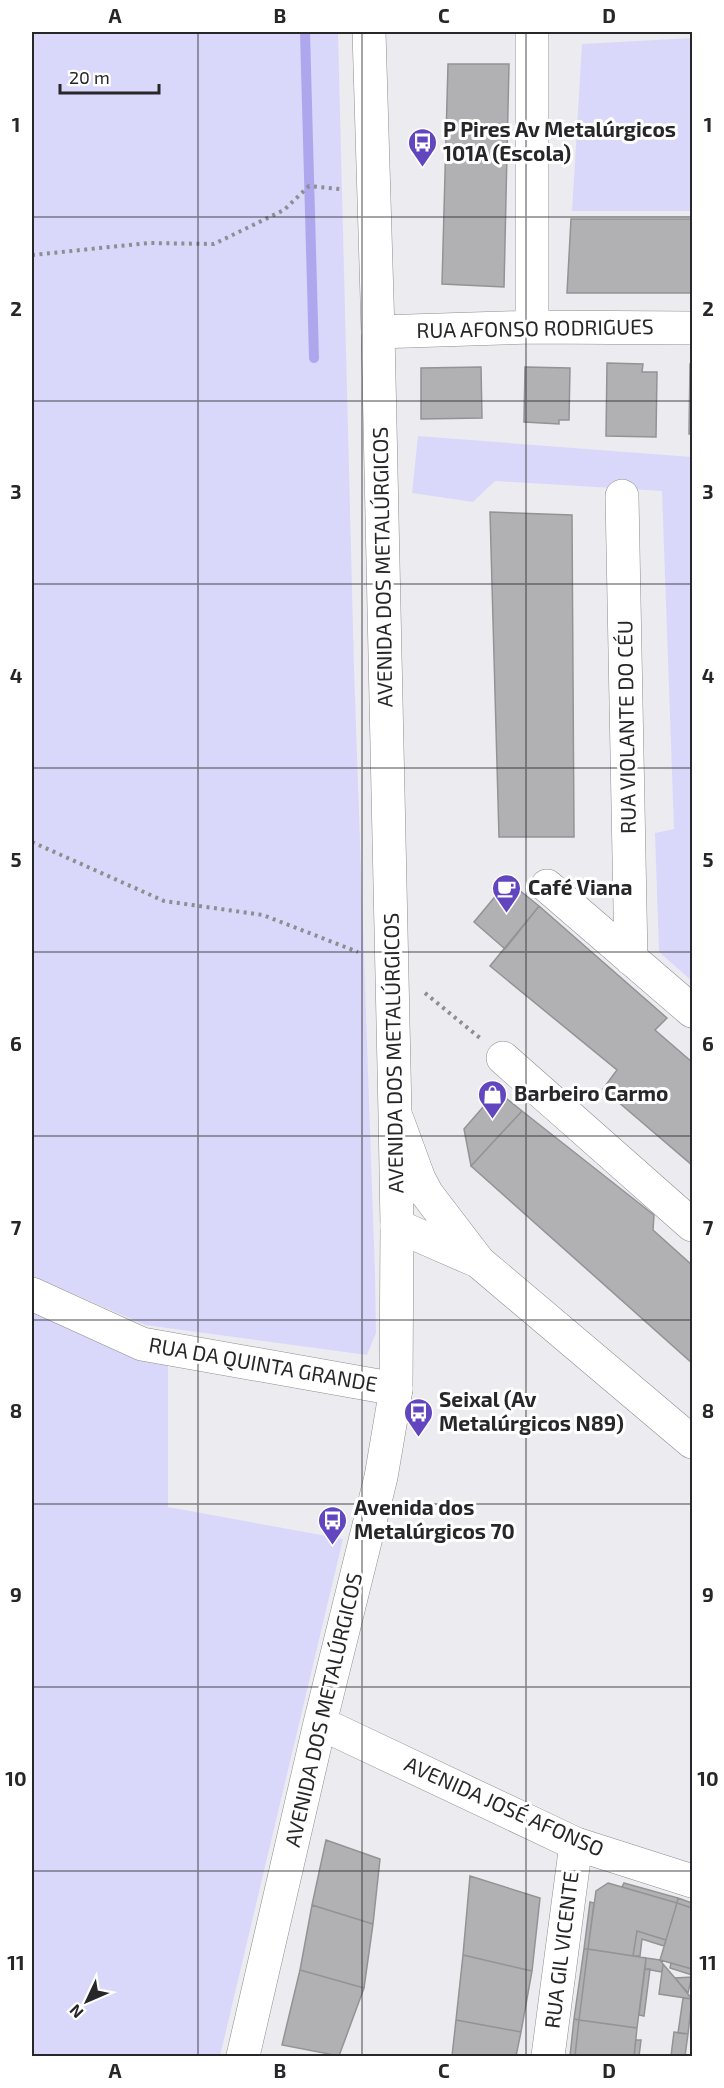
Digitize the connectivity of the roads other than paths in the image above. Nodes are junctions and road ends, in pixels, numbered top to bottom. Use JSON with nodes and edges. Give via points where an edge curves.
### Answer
{"nodes":[{"id":1,"x":369,"y":32,"type":"edge"},
{"id":2,"x":532,"y":32,"type":"edge"},
{"id":3,"x":532,"y":327,"type":"junction"},
{"id":4,"x":693,"y":328,"type":"edge"},
{"id":5,"x":378,"y":332,"type":"junction"},
{"id":6,"x":622,"y":496,"type":"dead end"},
{"id":7,"x":548,"y":886,"type":"dead end"},
{"id":8,"x":631,"y":959,"type":"junction"},
{"id":9,"x":693,"y":1011,"type":"edge"},
{"id":10,"x":503,"y":1058,"type":"road end"},
{"id":11,"x":395,"y":1114,"type":"junction"},
{"id":12,"x":693,"y":1225,"type":"edge"},
{"id":13,"x":397,"y":1226,"type":"junction"},
{"id":14,"x":479,"y":1262,"type":"junction"},
{"id":15,"x":32,"y":1294,"type":"edge"},
{"id":16,"x":396,"y":1389,"type":"junction"},
{"id":17,"x":693,"y":1443,"type":"edge"},
{"id":18,"x":320,"y":1723,"type":"junction"},
{"id":19,"x":576,"y":1844,"type":"junction"},
{"id":20,"x":693,"y":1881,"type":"edge"},
{"id":21,"x":243,"y":2056,"type":"edge"},
{"id":22,"x":548,"y":2056,"type":"edge"}],
"edges":[{"from":1,"to":5,"type":"street","name":"AVENIDA DOS METALÚRGICOS"},
{"from":2,"to":3,"type":"street"},
{"from":3,"to":4,"type":"street","name":"RUA AFONSO RODRIGUES"},
{"from":3,"to":5,"type":"street","name":"RUA AFONSO RODRIGUES"},
{"from":5,"to":11,"type":"street","name":"AVENIDA DOS METALÚRGICOS"},
{"from":6,"to":8,"type":"street","name":"RUA VIOLANTE DO CÉU"},
{"from":7,"to":8,"type":"street"},
{"from":8,"to":9,"type":"street"},
{"from":10,"to":12,"type":"street"},
{"from":11,"to":13,"type":"street","name":"AVENIDA DOS METALÚRGICOS"},
{"from":11,"to":14,"type":"street","via":[[427,1194]]},
{"from":13,"to":14,"type":"street"},
{"from":13,"to":16,"type":"street","name":"AVENIDA DOS METALÚRGICOS"},
{"from":14,"to":17,"type":"street"},
{"from":15,"to":16,"type":"street","name":"RUA DA QUINTA GRANDE","via":[[142,1344]]},
{"from":16,"to":18,"type":"street","name":"AVENIDA DOS METALÚRGICOS","via":[[382,1473]]},
{"from":18,"to":19,"type":"street","name":"AVENIDA JOSÉ AFONSO"},
{"from":18,"to":21,"type":"street","name":"AVENIDA DOS METALÚRGICOS"},
{"from":19,"to":20,"type":"street","name":"AVENIDA JOSÉ AFONSO"},
{"from":19,"to":22,"type":"street","name":"RUA GIL VICENTE"}]}
